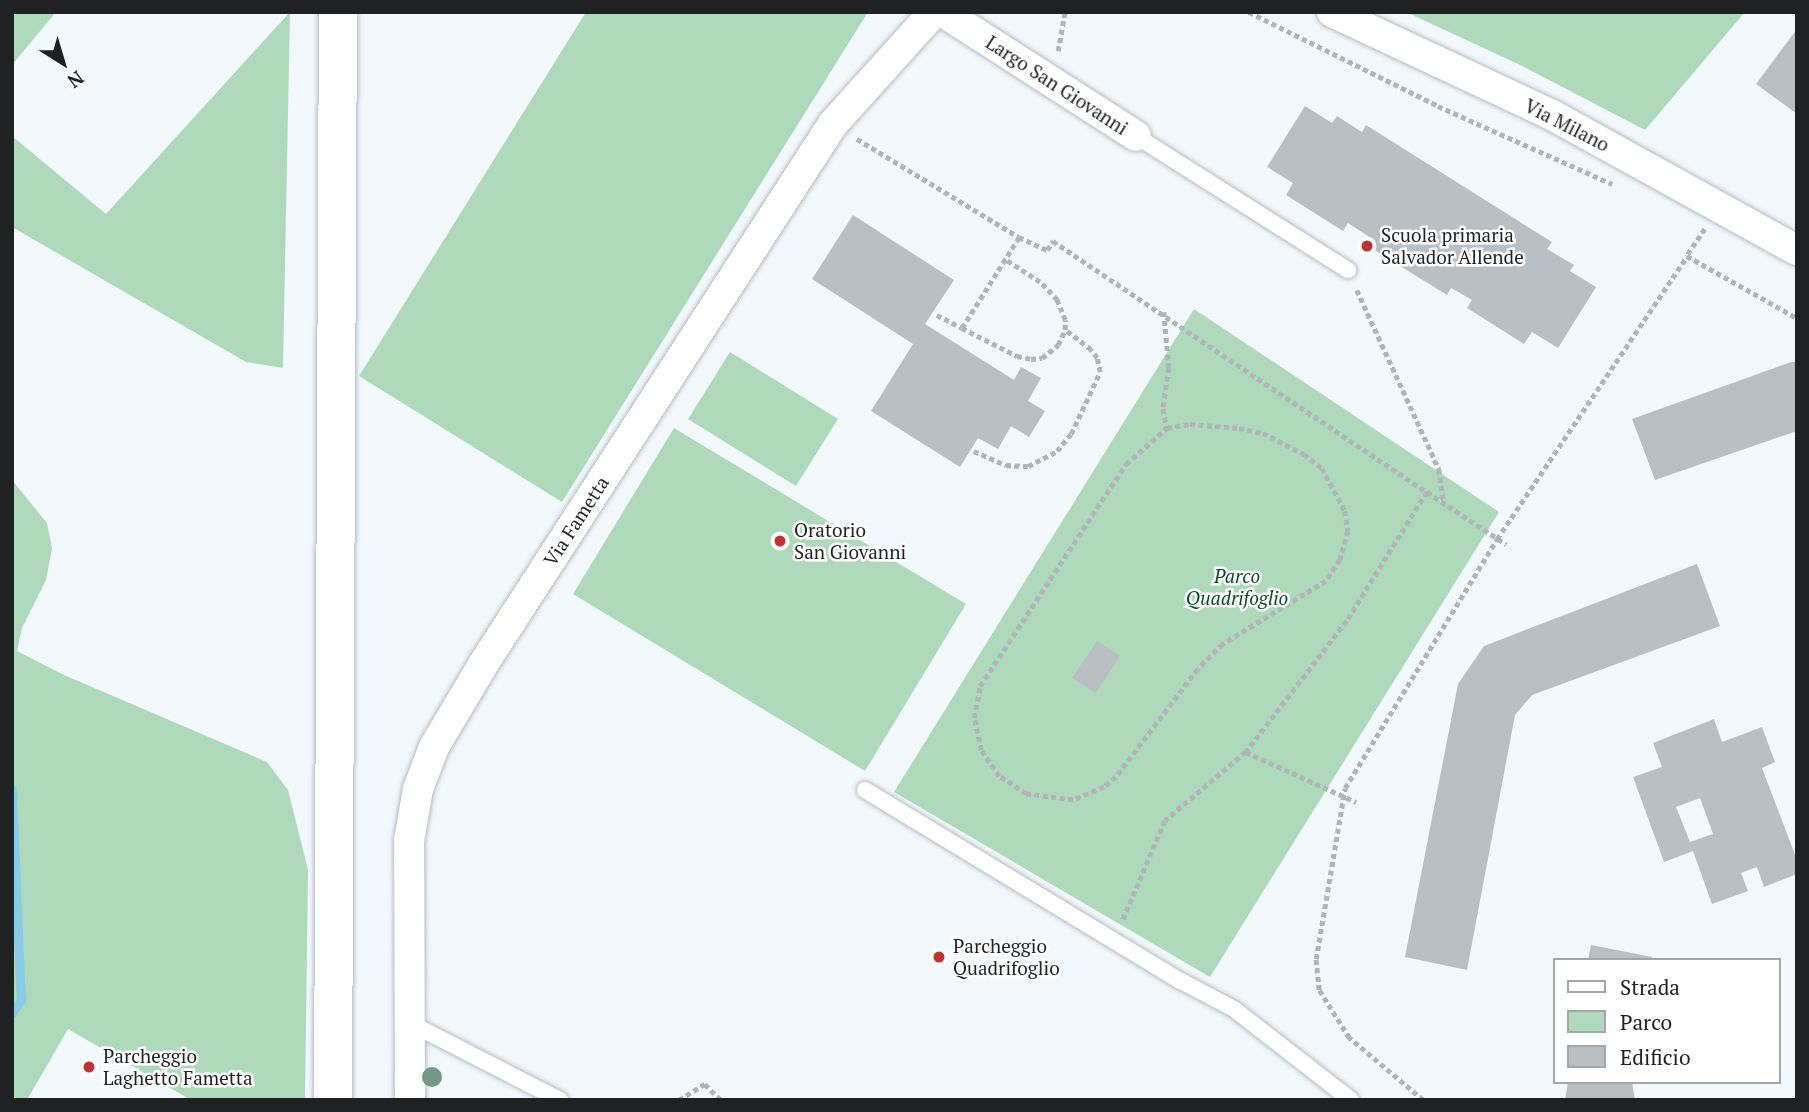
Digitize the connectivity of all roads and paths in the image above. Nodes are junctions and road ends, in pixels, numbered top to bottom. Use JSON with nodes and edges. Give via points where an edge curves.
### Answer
{"nodes":[{"id":1,"x":338,"y":12,"type":"edge"},
{"id":2,"x":934,"y":12,"type":"edge"},
{"id":3,"x":943,"y":12,"type":"edge"},
{"id":4,"x":1249,"y":12,"type":"edge"},
{"id":5,"x":1332,"y":12,"type":"edge"},
{"id":6,"x":833,"y":124,"type":"junction"},
{"id":7,"x":1136,"y":136,"type":"joint"},
{"id":8,"x":1621,"y":188,"type":"dead end"},
{"id":9,"x":1694,"y":221,"type":"dead end"},
{"id":10,"x":1019,"y":237,"type":"junction"},
{"id":11,"x":1797,"y":250,"type":"edge"},
{"id":12,"x":1687,"y":256,"type":"junction"},
{"id":13,"x":1004,"y":259,"type":"junction"},
{"id":14,"x":1348,"y":270,"type":"joint"},
{"id":15,"x":1164,"y":313,"type":"junction"},
{"id":16,"x":937,"y":315,"type":"dead end"},
{"id":17,"x":1797,"y":318,"type":"edge"},
{"id":18,"x":962,"y":328,"type":"junction"},
{"id":19,"x":1065,"y":330,"type":"junction"},
{"id":20,"x":1167,"y":428,"type":"junction"},
{"id":21,"x":974,"y":451,"type":"dead end"},
{"id":22,"x":1427,"y":492,"type":"junction"},
{"id":23,"x":1444,"y":504,"type":"junction"},
{"id":24,"x":1497,"y":539,"type":"junction"},
{"id":25,"x":1506,"y":544,"type":"dead end"},
{"id":26,"x":1245,"y":752,"type":"junction"},
{"id":27,"x":865,"y":790,"type":"dead end"},
{"id":28,"x":1344,"y":797,"type":"junction"},
{"id":29,"x":1356,"y":802,"type":"dead end"},
{"id":30,"x":1122,"y":921,"type":"dead end"},
{"id":31,"x":410,"y":1023,"type":"junction"},
{"id":32,"x":333,"y":1100,"type":"edge"},
{"id":33,"x":410,"y":1100,"type":"edge"},
{"id":34,"x":560,"y":1100,"type":"edge"},
{"id":35,"x":679,"y":1100,"type":"edge"},
{"id":36,"x":721,"y":1100,"type":"edge"},
{"id":37,"x":1351,"y":1100,"type":"edge"},
{"id":38,"x":1423,"y":1100,"type":"edge"}],
"edges":[{"from":1,"to":32,"type":"street"},
{"from":2,"to":6,"type":"street","name":"Via Fametta"},
{"from":3,"to":7,"type":"street","name":"Largo San Giovanni"},
{"from":4,"to":8,"type":"path","via":[[1438,106]]},
{"from":5,"to":11,"type":"street","name":"Via Milano","via":[[1552,115]]},
{"from":6,"to":10,"type":"path"},
{"from":6,"to":31,"type":"street","name":"Via Fametta","via":[[434,747],[411,818]]},
{"from":7,"to":14,"type":"lane"},
{"from":9,"to":12,"type":"path","via":[[1706,227]]},
{"from":10,"to":13,"type":"path"},
{"from":10,"to":15,"type":"path","via":[[1047,250],[1053,240]]},
{"from":12,"to":17,"type":"path"},
{"from":12,"to":24,"type":"path"},
{"from":13,"to":18,"type":"path"},
{"from":13,"to":19,"type":"path","via":[[1047,288],[1060,308]]},
{"from":14,"to":23,"type":"path","via":[[1439,470]]},
{"from":15,"to":20,"type":"path","via":[[1170,368],[1163,409]]},
{"from":15,"to":22,"type":"path"},
{"from":16,"to":18,"type":"path"},
{"from":18,"to":19,"type":"path","via":[[1031,359],[1051,352]]},
{"from":19,"to":21,"type":"path","via":[[1091,350],[1100,372],[1071,434],[1057,451],[1028,466],[1006,465]]},
{"from":20,"to":20,"type":"path","via":[[1126,464],[980,686],[974,718],[981,750],[999,776],[1026,794],[1073,800],[1104,787],[1198,668],[1223,644],[1326,581],[1340,560],[1348,531],[1345,510],[1328,477],[1313,461],[1281,442],[1239,428],[1190,424]]},
{"from":22,"to":23,"type":"path"},
{"from":22,"to":26,"type":"path","via":[[1347,621]]},
{"from":23,"to":24,"type":"path"},
{"from":24,"to":25,"type":"path"},
{"from":24,"to":28,"type":"path","via":[[1345,788]]},
{"from":26,"to":28,"type":"path"},
{"from":26,"to":30,"type":"path","via":[[1165,821]]},
{"from":27,"to":37,"type":"lane","via":[[1234,1009]]},
{"from":28,"to":29,"type":"path"},
{"from":28,"to":38,"type":"path","via":[[1316,959],[1319,990],[1349,1038]]},
{"from":31,"to":33,"type":"street","name":"Via Fametta"},
{"from":31,"to":34,"type":"lane"},
{"from":35,"to":36,"type":"path","via":[[705,1084]]}]}
